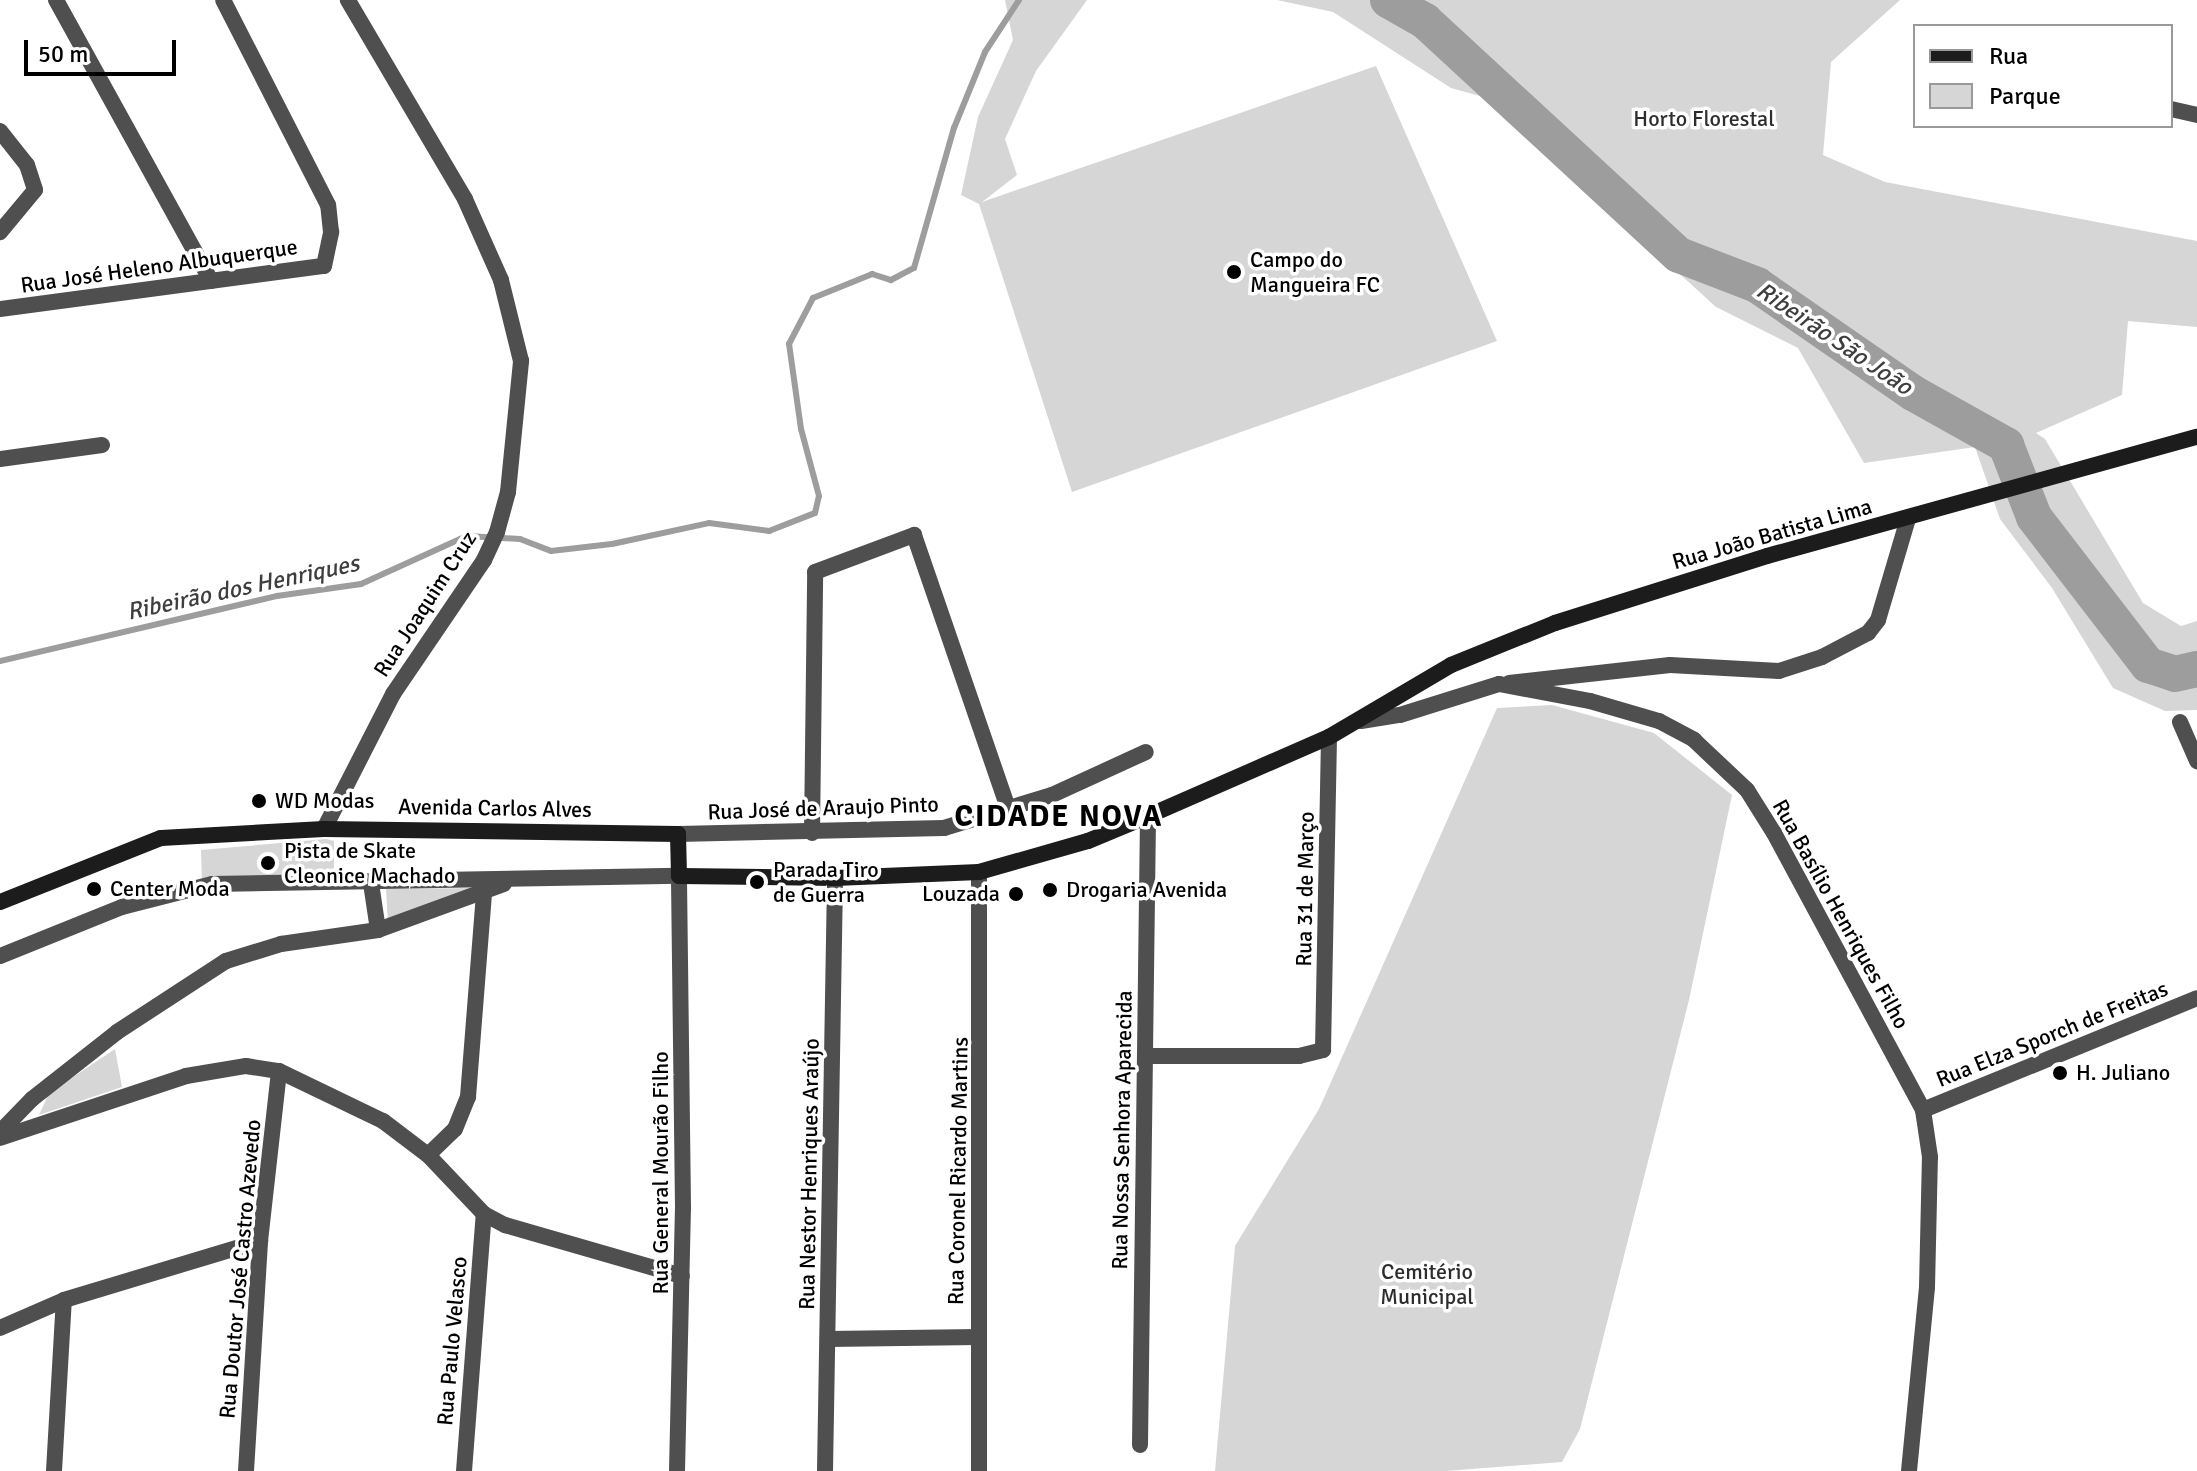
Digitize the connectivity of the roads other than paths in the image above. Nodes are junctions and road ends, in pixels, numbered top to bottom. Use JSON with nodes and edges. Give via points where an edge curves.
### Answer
{"nodes":[{"id":1,"x":56,"y":0,"type":"edge"},
{"id":2,"x":223,"y":0,"type":"edge"},
{"id":3,"x":348,"y":0,"type":"edge"},
{"id":4,"x":2173,"y":109,"type":"edge"},
{"id":5,"x":2197,"y":115,"type":"edge"},
{"id":6,"x":0,"y":131,"type":"edge"},
{"id":7,"x":0,"y":232,"type":"edge"},
{"id":8,"x":211,"y":281,"type":"junction"},
{"id":9,"x":0,"y":309,"type":"edge"},
{"id":10,"x":2197,"y":437,"type":"edge"},
{"id":11,"x":102,"y":445,"type":"dead end"},
{"id":12,"x":0,"y":459,"type":"edge"},
{"id":13,"x":1908,"y":519,"type":"junction"},
{"id":14,"x":1499,"y":684,"type":"junction"},
{"id":15,"x":1361,"y":721,"type":"junction"},
{"id":16,"x":2180,"y":722,"type":"dead end"},
{"id":17,"x":1329,"y":737,"type":"junction"},
{"id":18,"x":1146,"y":752,"type":"dead end"},
{"id":19,"x":2197,"y":761,"type":"edge"},
{"id":20,"x":1009,"y":811,"type":"junction"},
{"id":21,"x":1148,"y":816,"type":"junction"},
{"id":22,"x":324,"y":829,"type":"junction"},
{"id":23,"x":812,"y":833,"type":"junction"},
{"id":24,"x":678,"y":834,"type":"junction"},
{"id":25,"x":979,"y":872,"type":"junction"},
{"id":26,"x":679,"y":876,"type":"junction"},
{"id":27,"x":835,"y":878,"type":"junction"},
{"id":28,"x":514,"y":880,"type":"junction"},
{"id":29,"x":371,"y":883,"type":"junction"},
{"id":30,"x":484,"y":892,"type":"junction"},
{"id":31,"x":0,"y":902,"type":"edge"},
{"id":32,"x":378,"y":930,"type":"junction"},
{"id":33,"x":0,"y":956,"type":"edge"},
{"id":34,"x":2197,"y":998,"type":"edge"},
{"id":35,"x":1146,"y":1056,"type":"junction"},
{"id":36,"x":279,"y":1071,"type":"junction"},
{"id":37,"x":1923,"y":1110,"type":"junction"},
{"id":38,"x":0,"y":1132,"type":"edge"},
{"id":39,"x":0,"y":1138,"type":"edge"},
{"id":40,"x":428,"y":1155,"type":"junction"},
{"id":41,"x":484,"y":1214,"type":"junction"},
{"id":42,"x":260,"y":1241,"type":"junction"},
{"id":43,"x":682,"y":1276,"type":"junction"},
{"id":44,"x":64,"y":1300,"type":"junction"},
{"id":45,"x":0,"y":1328,"type":"edge"},
{"id":46,"x":978,"y":1337,"type":"junction"},
{"id":47,"x":828,"y":1339,"type":"junction"},
{"id":48,"x":1140,"y":1445,"type":"dead end"},
{"id":49,"x":54,"y":1471,"type":"edge"},
{"id":50,"x":246,"y":1471,"type":"edge"},
{"id":51,"x":464,"y":1471,"type":"edge"},
{"id":52,"x":677,"y":1471,"type":"edge"},
{"id":53,"x":825,"y":1471,"type":"edge"},
{"id":54,"x":979,"y":1471,"type":"edge"},
{"id":55,"x":1909,"y":1471,"type":"edge"}],
"edges":[{"from":1,"to":8,"type":"street"},
{"from":2,"to":8,"type":"street","name":"Rua José Heleno Albuquerque","via":[[328,205],[331,232],[324,266]]},
{"from":3,"to":22,"type":"street","name":"Rua Joaquim Cruz","via":[[465,199],[515,322],[519,387],[501,518],[484,560],[393,694]]},
{"from":4,"to":5,"type":"street"},
{"from":6,"to":7,"type":"street","via":[[14,146],[35,190]]},
{"from":8,"to":9,"type":"street","name":"Rua José Heleno Albuquerque"},
{"from":10,"to":13,"type":"main road","name":"Rua João Batista Lima"},
{"from":11,"to":12,"type":"street"},
{"from":13,"to":14,"type":"street","via":[[1878,620],[1868,633],[1822,657],[1779,671],[1670,665]]},
{"from":13,"to":15,"type":"main road","name":"Rua João Batista Lima","via":[[1616,604],[1451,665]]},
{"from":14,"to":15,"type":"street","name":"Rua Basílio Henriques Filho","via":[[1400,715]]},
{"from":14,"to":37,"type":"street","name":"Rua Basílio Henriques Filho","via":[[1548,691],[1659,721],[1724,764],[1774,833]]},
{"from":15,"to":17,"type":"main road"},
{"from":16,"to":19,"type":"street"},
{"from":17,"to":21,"type":"main road"},
{"from":17,"to":35,"type":"street","name":"Rua 31 de Março","via":[[1323,1050],[1299,1056]]},
{"from":18,"to":20,"type":"street","name":"Rua José de Araujo Pinto"},
{"from":20,"to":23,"type":"street","name":"Rua José de Araujo Pinto","via":[[944,828]]},
{"from":20,"to":23,"type":"street","via":[[914,535],[819,566],[812,579]]},
{"from":21,"to":25,"type":"main road","via":[[1088,841]]},
{"from":21,"to":35,"type":"street","name":"Rua Nossa Senhora Aparecida"},
{"from":22,"to":24,"type":"main road","name":"Avenida Carlos Alves"},
{"from":22,"to":31,"type":"main road","name":"Avenida Carlos Alves","via":[[161,838]]},
{"from":23,"to":24,"type":"street","name":"Rua José de Araujo Pinto"},
{"from":24,"to":26,"type":"main road"},
{"from":25,"to":27,"type":"main road"},
{"from":25,"to":46,"type":"street","name":"Rua Coronel Ricardo Martins"},
{"from":26,"to":27,"type":"main road"},
{"from":26,"to":28,"type":"street"},
{"from":26,"to":43,"type":"street","name":"Rua General Mourão Filho"},
{"from":27,"to":47,"type":"street","name":"Rua Nestor Henriques Araújo"},
{"from":28,"to":29,"type":"street"},
{"from":28,"to":30,"type":"street"},
{"from":29,"to":32,"type":"street"},
{"from":29,"to":33,"type":"street","via":[[212,884],[122,907]]},
{"from":30,"to":32,"type":"street"},
{"from":30,"to":40,"type":"street","via":[[468,1097],[455,1129]]},
{"from":32,"to":38,"type":"street","via":[[281,944],[226,961],[117,1032],[32,1099]]},
{"from":34,"to":37,"type":"street","name":"Rua Elza Sporch de Freitas"},
{"from":35,"to":48,"type":"street","name":"Rua Nossa Senhora Aparecida"},
{"from":36,"to":39,"type":"street","via":[[246,1066],[186,1076]]},
{"from":36,"to":40,"type":"street","via":[[383,1121]]},
{"from":36,"to":42,"type":"street","name":"Rua Doutor José Castro Azevedo"},
{"from":37,"to":55,"type":"street","name":"Rua Basílio Henriques Filho","via":[[1930,1157],[1927,1287]]},
{"from":40,"to":41,"type":"street"},
{"from":41,"to":43,"type":"street","via":[[505,1225]]},
{"from":41,"to":51,"type":"street","name":"Rua Paulo Velasco"},
{"from":42,"to":44,"type":"street"},
{"from":42,"to":50,"type":"street","name":"Rua Doutor José Castro Azevedo"},
{"from":43,"to":52,"type":"street","name":"Rua General Mourão Filho"},
{"from":44,"to":45,"type":"street"},
{"from":44,"to":49,"type":"street"},
{"from":46,"to":47,"type":"street"},
{"from":46,"to":54,"type":"street","name":"Rua Coronel Ricardo Martins"},
{"from":47,"to":53,"type":"street","name":"Rua Nestor Henriques Araújo"}]}
